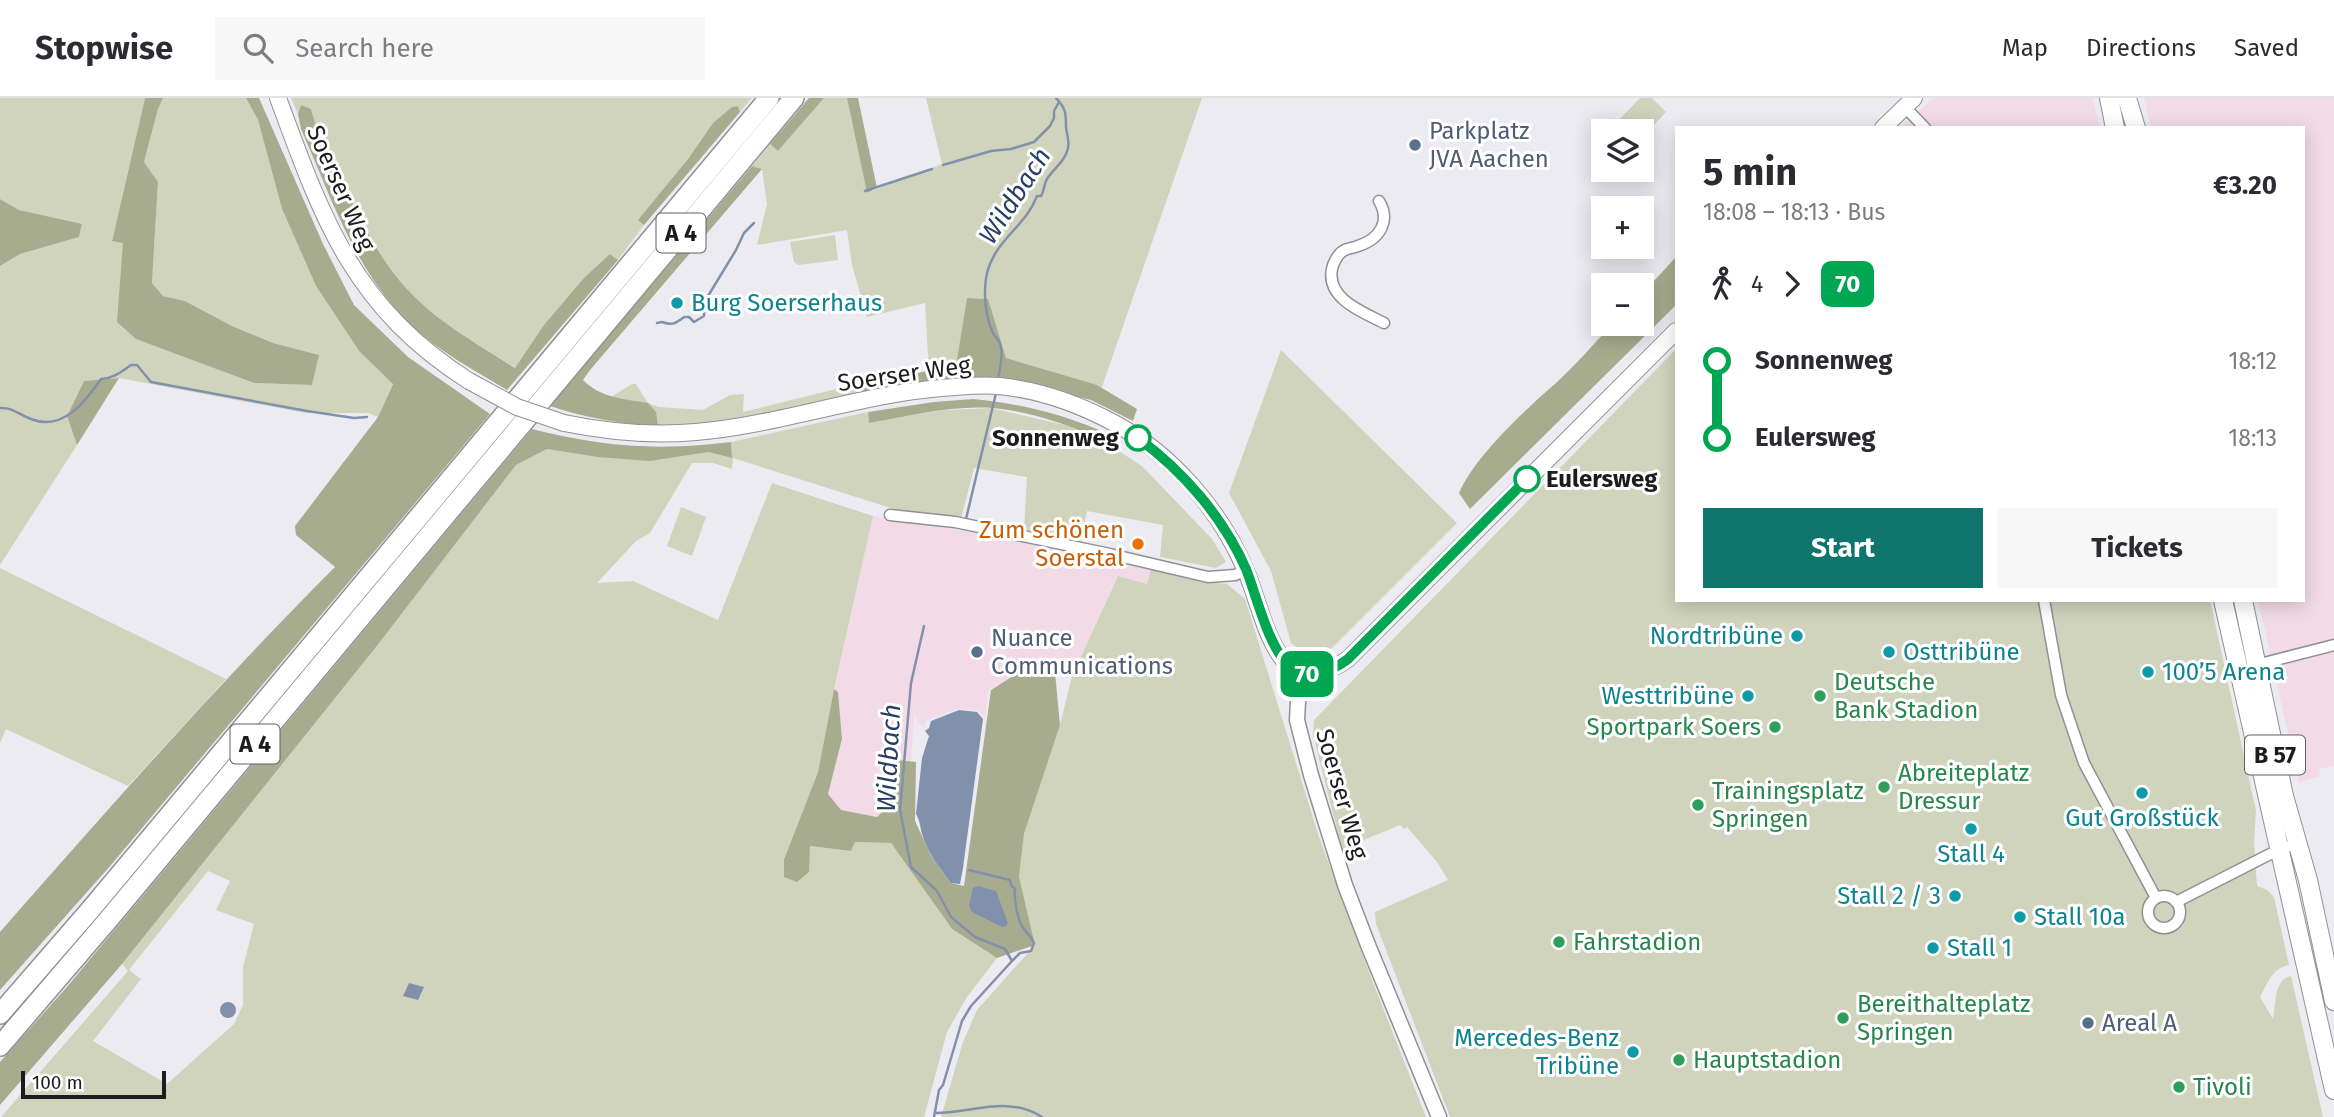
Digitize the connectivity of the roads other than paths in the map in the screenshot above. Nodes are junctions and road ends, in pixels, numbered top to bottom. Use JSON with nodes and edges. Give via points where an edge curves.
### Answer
{"nodes":[{"id":1,"x":278,"y":98,"type":"edge"},
{"id":2,"x":769,"y":98,"type":"edge"},
{"id":3,"x":794,"y":98,"type":"edge"},
{"id":4,"x":2109,"y":98,"type":"edge"},
{"id":5,"x":2127,"y":98,"type":"edge"},
{"id":6,"x":1910,"y":103,"type":"edge"},
{"id":7,"x":1885,"y":126,"type":"edge"},
{"id":8,"x":1924,"y":126,"type":"edge"},
{"id":9,"x":2115,"y":126,"type":"edge"},
{"id":10,"x":2135,"y":126,"type":"edge"},
{"id":11,"x":1379,"y":201,"type":"dead end"},
{"id":12,"x":1384,"y":323,"type":"dead end"},
{"id":13,"x":1675,"y":332,"type":"edge"},
{"id":14,"x":890,"y":515,"type":"dead end"},
{"id":15,"x":1246,"y":570,"type":"junction"},
{"id":16,"x":2044,"y":602,"type":"edge"},
{"id":17,"x":2224,"y":602,"type":"edge"},
{"id":18,"x":2243,"y":602,"type":"edge"},
{"id":19,"x":2334,"y":645,"type":"edge"},
{"id":20,"x":2256,"y":666,"type":"junction"},
{"id":21,"x":1307,"y":674,"type":"junction"},
{"id":22,"x":2288,"y":847,"type":"junction"},
{"id":23,"x":2156,"y":898,"type":"junction"},
{"id":24,"x":2176,"y":902,"type":"junction"},
{"id":25,"x":2334,"y":1001,"type":"edge"},
{"id":26,"x":0,"y":1014,"type":"edge"},
{"id":27,"x":0,"y":1046,"type":"edge"},
{"id":28,"x":2334,"y":1090,"type":"edge"},
{"id":29,"x":1439,"y":1117,"type":"edge"}],
"edges":[{"from":1,"to":15,"type":"main road","name":"Soerser Weg","bridge":true,"via":[[316,200],[358,278],[415,342],[469,381],[517,407],[564,423],[645,434],[698,432],[909,391],[992,386],[1050,397],[1116,424],[1153,449],[1198,493],[1224,527]]},
{"from":2,"to":26,"type":"highway","number":"A 4"},
{"from":3,"to":27,"type":"highway","number":"A 4"},
{"from":4,"to":9,"type":"main road"},
{"from":5,"to":10,"type":"main road"},
{"from":6,"to":7,"type":"main road"},
{"from":6,"to":8,"type":"street"},
{"from":11,"to":12,"type":"street","via":[[1385,211],[1380,232],[1361,246],[1343,251],[1331,278],[1344,301]]},
{"from":13,"to":21,"type":"main road","via":[[1348,659],[1331,669]]},
{"from":14,"to":15,"type":"street","via":[[955,522],[1208,578]]},
{"from":15,"to":21,"type":"main road","name":"Soerser Weg","via":[[1278,651],[1292,667]]},
{"from":16,"to":23,"type":"street","via":[[2061,695],[2084,763]]},
{"from":17,"to":22,"type":"main road","number":"B 57"},
{"from":18,"to":20,"type":"main road","number":"B 57"},
{"from":19,"to":20,"type":"street"},
{"from":20,"to":22,"type":"main road","number":"B 57"},
{"from":21,"to":29,"type":"street","name":"Soerser Weg","via":[[1297,720],[1311,775],[1345,885]]},
{"from":22,"to":24,"type":"street"},
{"from":22,"to":25,"type":"main road","number":"B 57","via":[[2306,874]]},
{"from":22,"to":28,"type":"main road","number":"B 57"},
{"from":23,"to":24,"type":"street"},
{"from":23,"to":24,"type":"street","via":[[2147,913],[2161,929],[2170,928],[2180,916]]}]}
